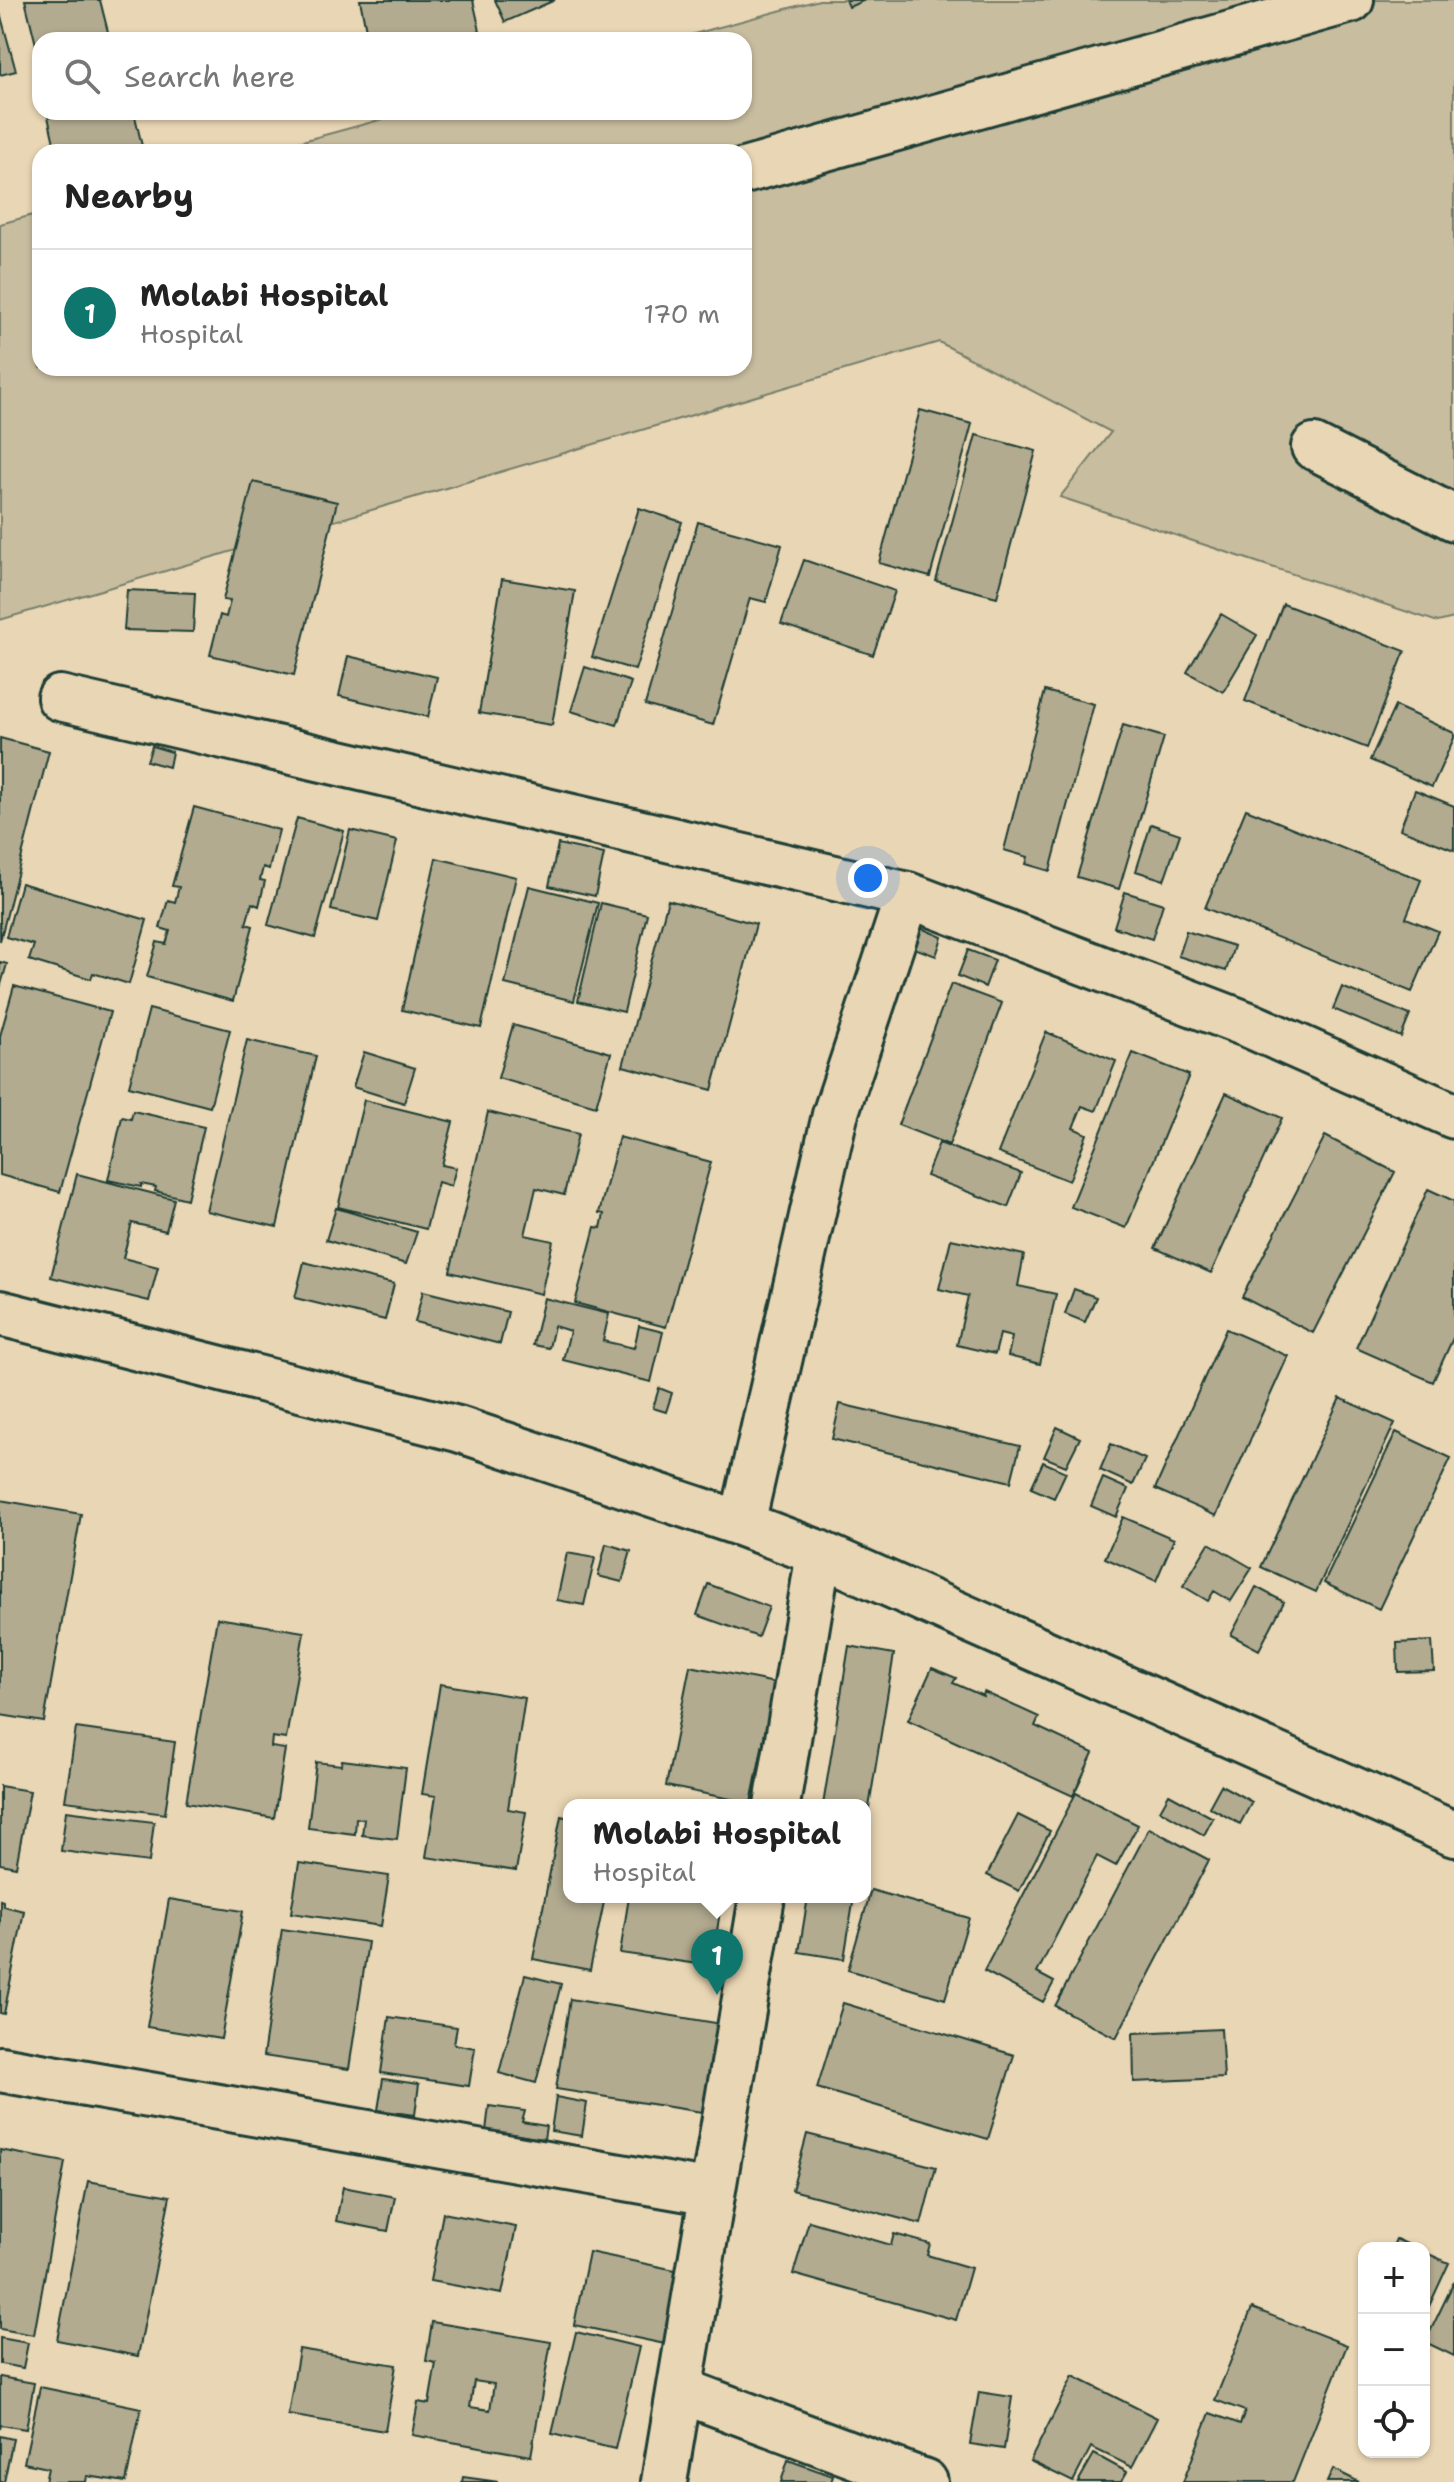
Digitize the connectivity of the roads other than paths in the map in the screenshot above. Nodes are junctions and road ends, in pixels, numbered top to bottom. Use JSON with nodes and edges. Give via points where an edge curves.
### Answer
{"nodes":[{"id":1,"x":1351,"y":0,"type":"edge"},
{"id":2,"x":752,"y":169,"type":"edge"},
{"id":3,"x":1314,"y":447,"type":"dead end"},
{"id":4,"x":1454,"y":518,"type":"edge"},
{"id":5,"x":60,"y":698,"type":"dead end"},
{"id":6,"x":908,"y":895,"type":"junction"},
{"id":7,"x":1454,"y":1116,"type":"edge"},
{"id":8,"x":0,"y":1313,"type":"edge"},
{"id":9,"x":742,"y":1524,"type":"junction"},
{"id":10,"x":819,"y":1553,"type":"junction"},
{"id":11,"x":778,"y":1799,"type":"edge"},
{"id":12,"x":1454,"y":1834,"type":"edge"},
{"id":13,"x":761,"y":1903,"type":"edge"},
{"id":14,"x":0,"y":2069,"type":"edge"},
{"id":15,"x":712,"y":2193,"type":"junction"},
{"id":16,"x":680,"y":2390,"type":"junction"},
{"id":17,"x":664,"y":2482,"type":"edge"},
{"id":18,"x":925,"y":2482,"type":"edge"}],
"edges":[{"from":1,"to":2,"type":"street"},
{"from":3,"to":4,"type":"street"},
{"from":5,"to":6,"type":"street"},
{"from":6,"to":7,"type":"street","via":[[1249,1025]]},
{"from":6,"to":9,"type":"street","via":[[835,1115]]},
{"from":8,"to":9,"type":"street","via":[[458,1429]]},
{"from":9,"to":10,"type":"street"},
{"from":10,"to":11,"type":"street"},
{"from":10,"to":12,"type":"street"},
{"from":13,"to":15,"type":"street"},
{"from":14,"to":15,"type":"street"},
{"from":15,"to":16,"type":"street"},
{"from":16,"to":17,"type":"street"},
{"from":16,"to":18,"type":"street"}]}
